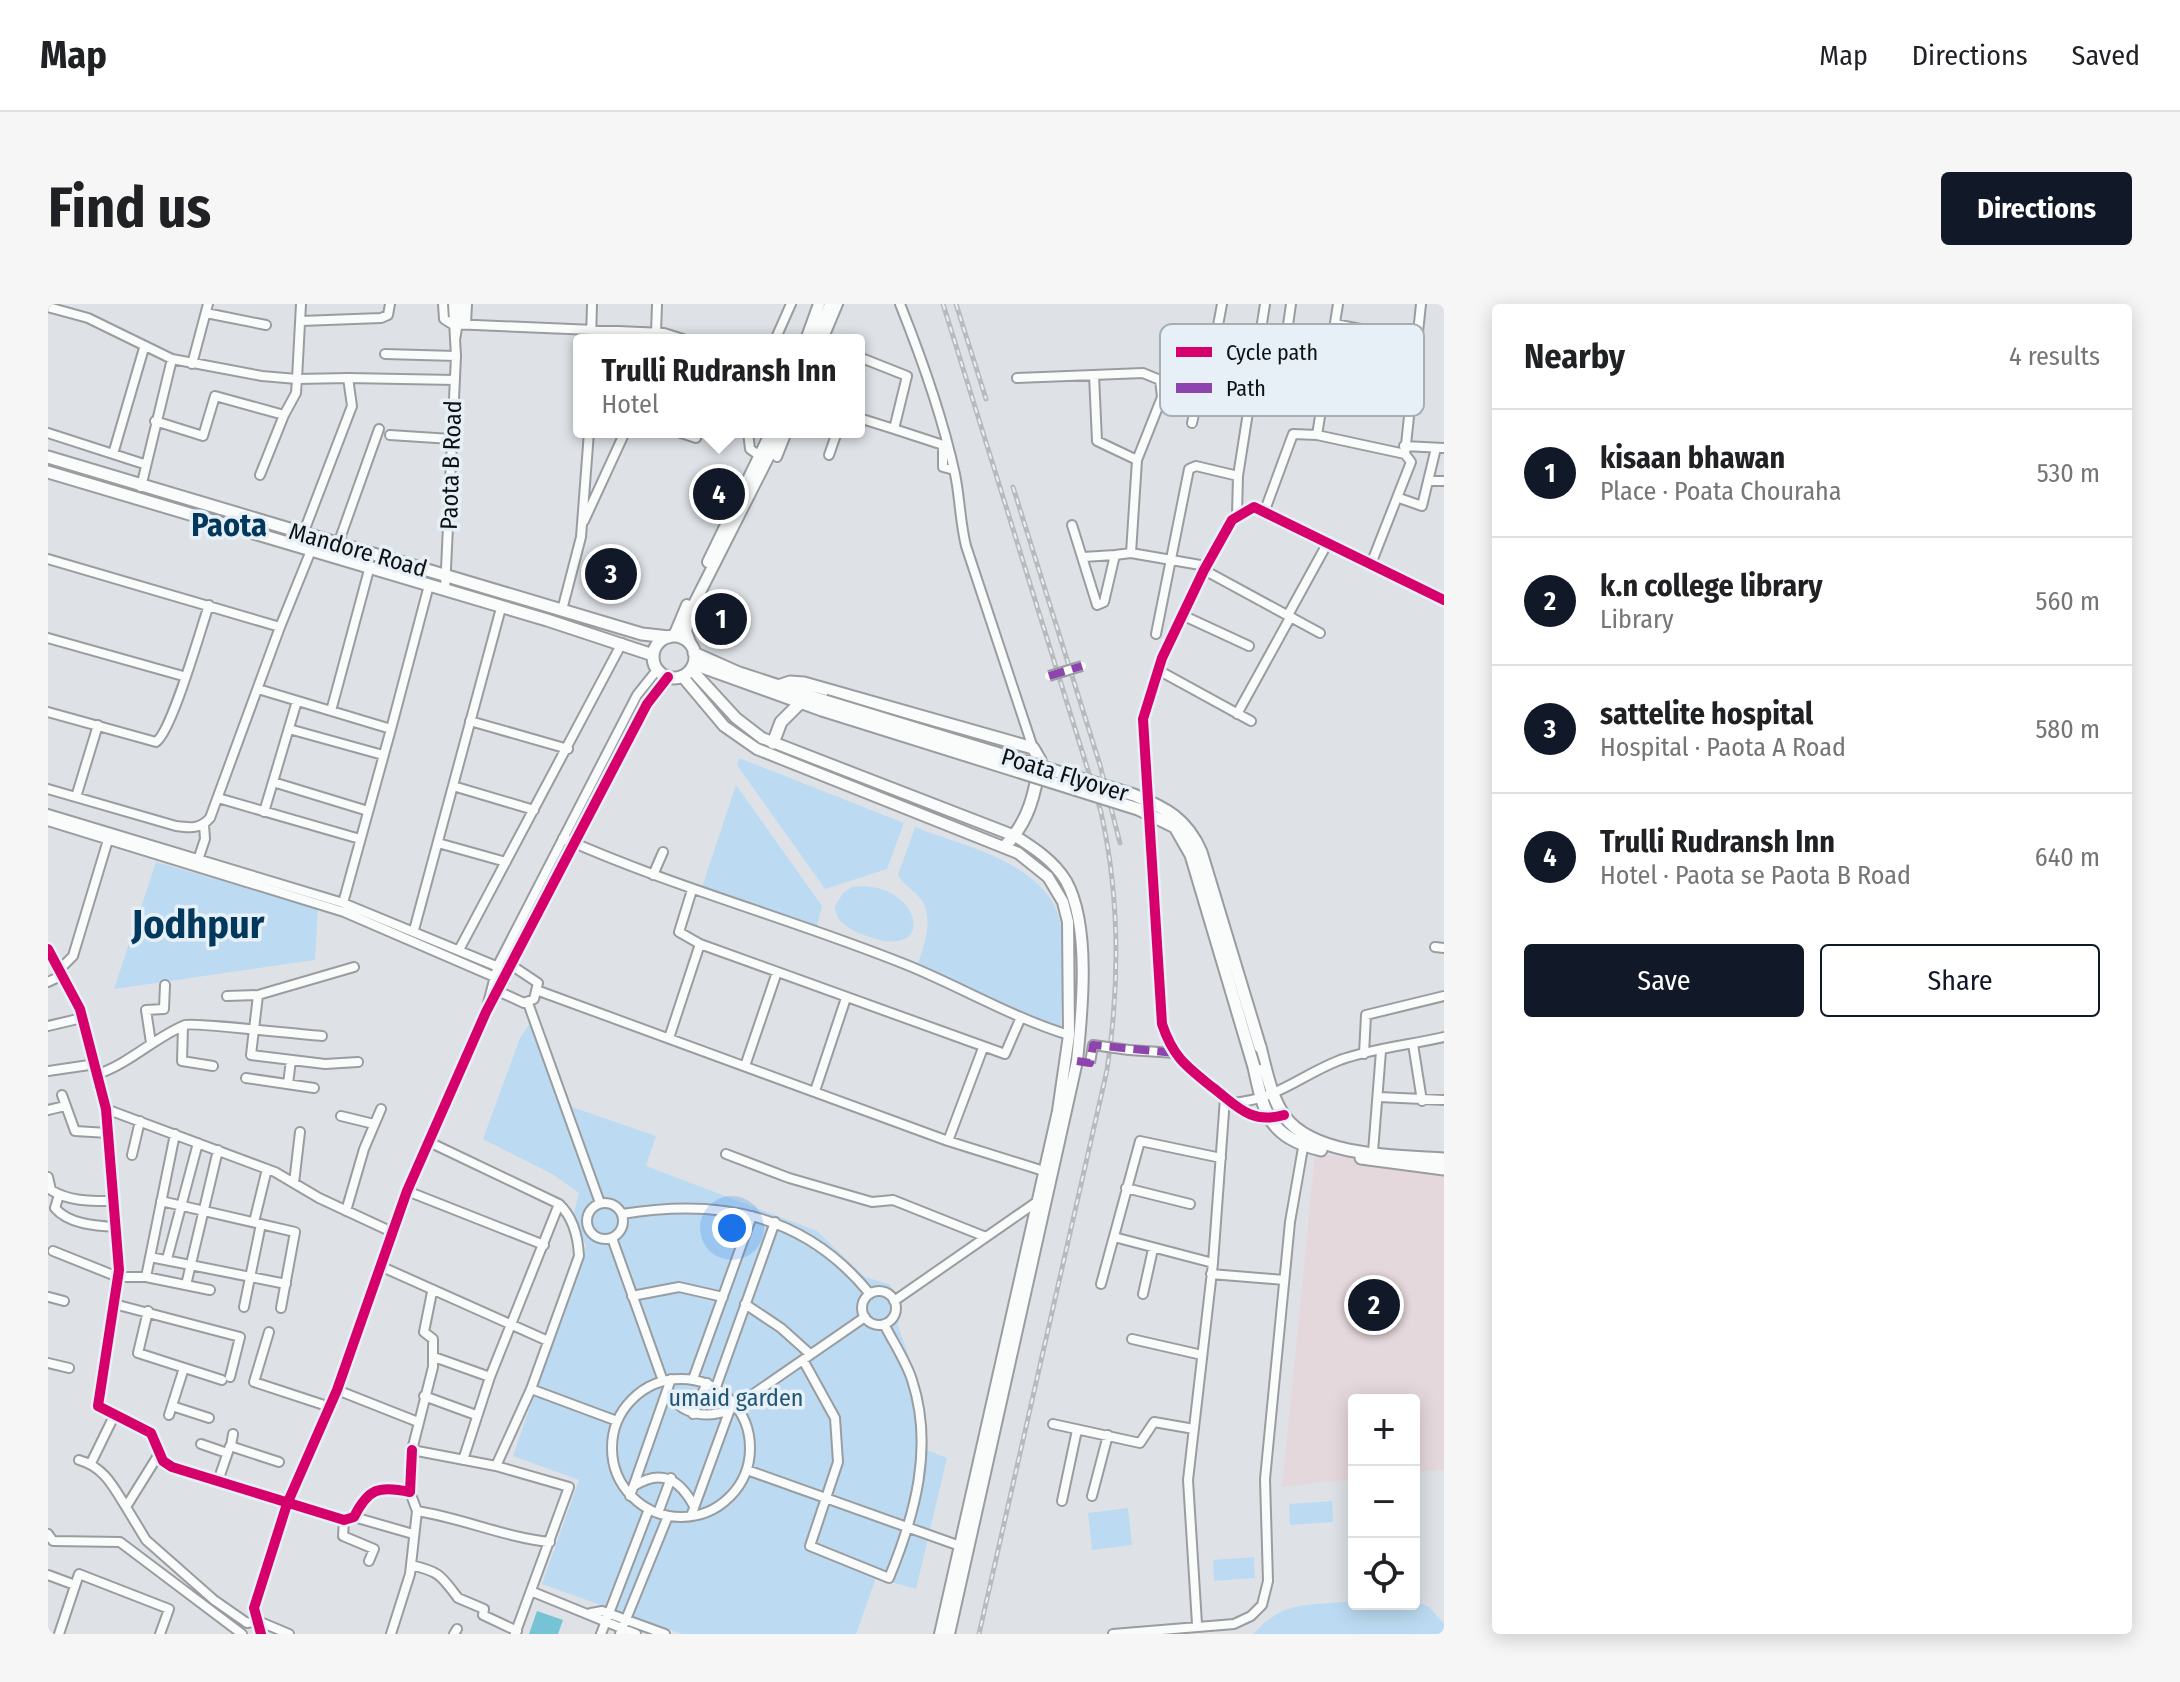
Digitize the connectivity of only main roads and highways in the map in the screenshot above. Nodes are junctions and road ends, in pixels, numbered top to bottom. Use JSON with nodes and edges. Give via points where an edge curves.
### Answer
{"nodes":[{"id":1,"x":819,"y":304,"type":"edge"},
{"id":2,"x":830,"y":304,"type":"edge"},
{"id":3,"x":808,"y":334,"type":"edge"},
{"id":4,"x":818,"y":334,"type":"edge"},
{"id":5,"x":770,"y":438,"type":"edge"},
{"id":6,"x":780,"y":438,"type":"edge"},
{"id":7,"x":48,"y":457,"type":"edge"},
{"id":8,"x":768,"y":458,"type":"junction"},
{"id":9,"x":48,"y":472,"type":"edge"},
{"id":10,"x":672,"y":636,"type":"junction"},
{"id":11,"x":653,"y":655,"type":"junction"},
{"id":12,"x":690,"y":662,"type":"junction"},
{"id":13,"x":778,"y":686,"type":"junction"},
{"id":14,"x":800,"y":703,"type":"junction"},
{"id":15,"x":824,"y":706,"type":"junction"},
{"id":16,"x":773,"y":743,"type":"junction"},
{"id":17,"x":908,"y":795,"type":"junction"},
{"id":18,"x":903,"y":808,"type":"junction"},
{"id":19,"x":1015,"y":836,"type":"junction"},
{"id":20,"x":1005,"y":846,"type":"junction"},
{"id":21,"x":1304,"y":1141,"type":"junction"},
{"id":22,"x":1444,"y":1159,"type":"edge"},
{"id":23,"x":1444,"y":1169,"type":"edge"},
{"id":24,"x":1048,"y":1172,"type":"junction"},
{"id":25,"x":940,"y":1634,"type":"edge"},
{"id":26,"x":949,"y":1634,"type":"edge"}],
"edges":[{"from":1,"to":3,"type":"main road"},
{"from":2,"to":4,"type":"main road"},
{"from":5,"to":8,"type":"main road"},
{"from":6,"to":8,"type":"main road"},
{"from":7,"to":10,"type":"highway","name":"Mandore Road","via":[[642,634]]},
{"from":8,"to":10,"type":"main road"},
{"from":8,"to":12,"type":"main road","via":[[693,606],[686,631]]},
{"from":9,"to":11,"type":"highway","name":"Mandore Road"},
{"from":10,"to":11,"type":"highway","via":[[658,643]]},
{"from":10,"to":12,"type":"highway","name":"Mandore Road"},
{"from":11,"to":12,"type":"highway","via":[[657,670],[668,677]]},
{"from":12,"to":13,"type":"highway","name":"Poata Flyover"},
{"from":12,"to":14,"type":"highway","name":"Poata Flyover"},
{"from":12,"to":16,"type":"main road","via":[[736,718]]},
{"from":12,"to":18,"type":"main road","via":[[724,726],[757,749]]},
{"from":13,"to":15,"type":"highway","name":"Poata Flyover"},
{"from":13,"to":19,"type":"highway","via":[[804,683],[1033,748],[1040,760],[1036,788]]},
{"from":14,"to":15,"type":"highway","name":"Poata Flyover"},
{"from":14,"to":16,"type":"highway","via":[[781,722]]},
{"from":15,"to":21,"type":"highway","name":"Poata Flyover","bridge":true,"via":[[1134,795],[1178,816],[1201,852],[1274,1094]]},
{"from":15,"to":21,"type":"highway","name":"Poata Flyover","bridge":true,"via":[[1138,809],[1175,827],[1191,855],[1267,1119],[1284,1136]]},
{"from":16,"to":17,"type":"main road"},
{"from":17,"to":18,"type":"main road"},
{"from":17,"to":19,"type":"main road"},
{"from":18,"to":20,"type":"main road"},
{"from":19,"to":20,"type":"highway"},
{"from":19,"to":24,"type":"main road","via":[[1060,873],[1076,908],[1081,971],[1077,1061]]},
{"from":20,"to":24,"type":"main road","via":[[1048,877],[1063,902],[1070,955],[1069,1035]]},
{"from":21,"to":22,"type":"highway"},
{"from":21,"to":23,"type":"highway","via":[[1361,1158]]},
{"from":24,"to":25,"type":"main road"},
{"from":24,"to":26,"type":"main road"}]}
